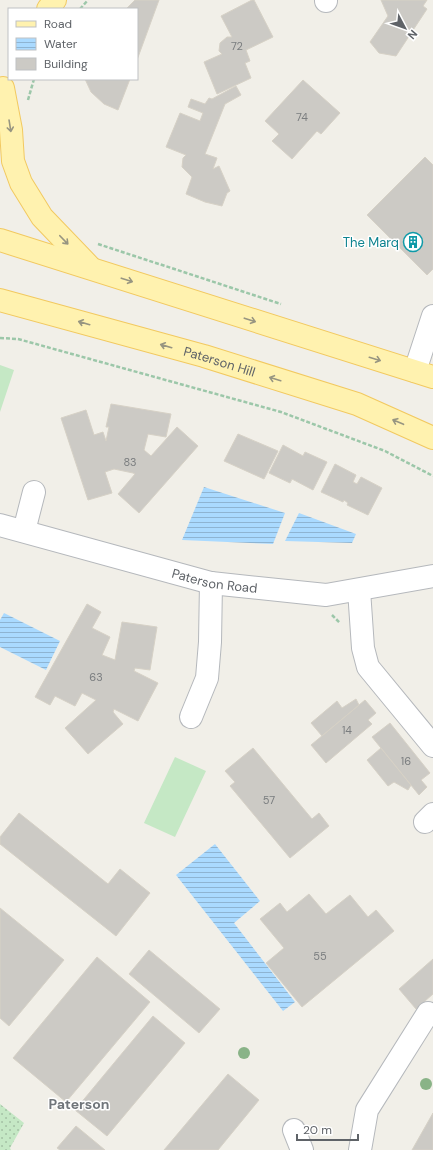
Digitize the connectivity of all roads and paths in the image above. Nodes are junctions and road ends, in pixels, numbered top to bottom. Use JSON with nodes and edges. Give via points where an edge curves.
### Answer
{"nodes":[{"id":1,"x":55,"y":0,"type":"edge"},
{"id":2,"x":88,"y":0,"type":"edge"},
{"id":3,"x":49,"y":8,"type":"edge"},
{"id":4,"x":81,"y":8,"type":"edge"},
{"id":5,"x":34,"y":80,"type":"edge"},
{"id":6,"x":4,"y":87,"type":"edge"},
{"id":7,"x":25,"y":107,"type":"dead end"},
{"id":8,"x":0,"y":240,"type":"edge"},
{"id":9,"x":97,"y":244,"type":"dead end"},
{"id":10,"x":90,"y":267,"type":"junction"},
{"id":11,"x":0,"y":300,"type":"edge"},
{"id":12,"x":285,"y":306,"type":"dead end"},
{"id":13,"x":433,"y":316,"type":"edge"},
{"id":14,"x":0,"y":338,"type":"edge"},
{"id":15,"x":424,"y":374,"type":"edge"},
{"id":16,"x":433,"y":438,"type":"edge"},
{"id":17,"x":433,"y":476,"type":"edge"},
{"id":18,"x":34,"y":492,"type":"dead end"},
{"id":19,"x":0,"y":525,"type":"edge"},
{"id":20,"x":24,"y":531,"type":"junction"},
{"id":21,"x":433,"y":576,"type":"edge"},
{"id":22,"x":211,"y":583,"type":"junction"},
{"id":23,"x":359,"y":590,"type":"junction"},
{"id":24,"x":191,"y":717,"type":"dead end"},
{"id":25,"x":433,"y":746,"type":"edge"},
{"id":26,"x":428,"y":1013,"type":"dead end"},
{"id":27,"x":294,"y":1130,"type":"dead end"},
{"id":28,"x":302,"y":1150,"type":"edge"},
{"id":29,"x":360,"y":1150,"type":"edge"}],
"edges":[{"from":1,"to":3,"type":"main road"},
{"from":2,"to":4,"type":"path"},
{"from":5,"to":7,"type":"path"},
{"from":6,"to":10,"type":"main road","one_way":true,"via":[[13,161],[21,183],[42,217]]},
{"from":8,"to":10,"type":"main road"},
{"from":9,"to":12,"type":"path"},
{"from":10,"to":15,"type":"main road","one_way":true,"via":[[252,321]]},
{"from":16,"to":11,"type":"main road","name":"Paterson Hill","one_way":true,"via":[[357,404],[204,356]]},
{"from":13,"to":15,"type":"street"},
{"from":14,"to":17,"type":"path","via":[[18,339],[281,412],[385,451]]},
{"from":18,"to":20,"type":"street"},
{"from":19,"to":20,"type":"street","name":"Paterson Road"},
{"from":20,"to":22,"type":"street","name":"Paterson Road"},
{"from":21,"to":23,"type":"street","name":"Paterson Road"},
{"from":22,"to":23,"type":"street","name":"Paterson Road","via":[[326,595]]},
{"from":22,"to":24,"type":"street","via":[[210,642],[206,678]]},
{"from":23,"to":25,"type":"street","via":[[363,648],[368,667]]},
{"from":26,"to":29,"type":"street","via":[[367,1110]]},
{"from":27,"to":28,"type":"street"}]}
